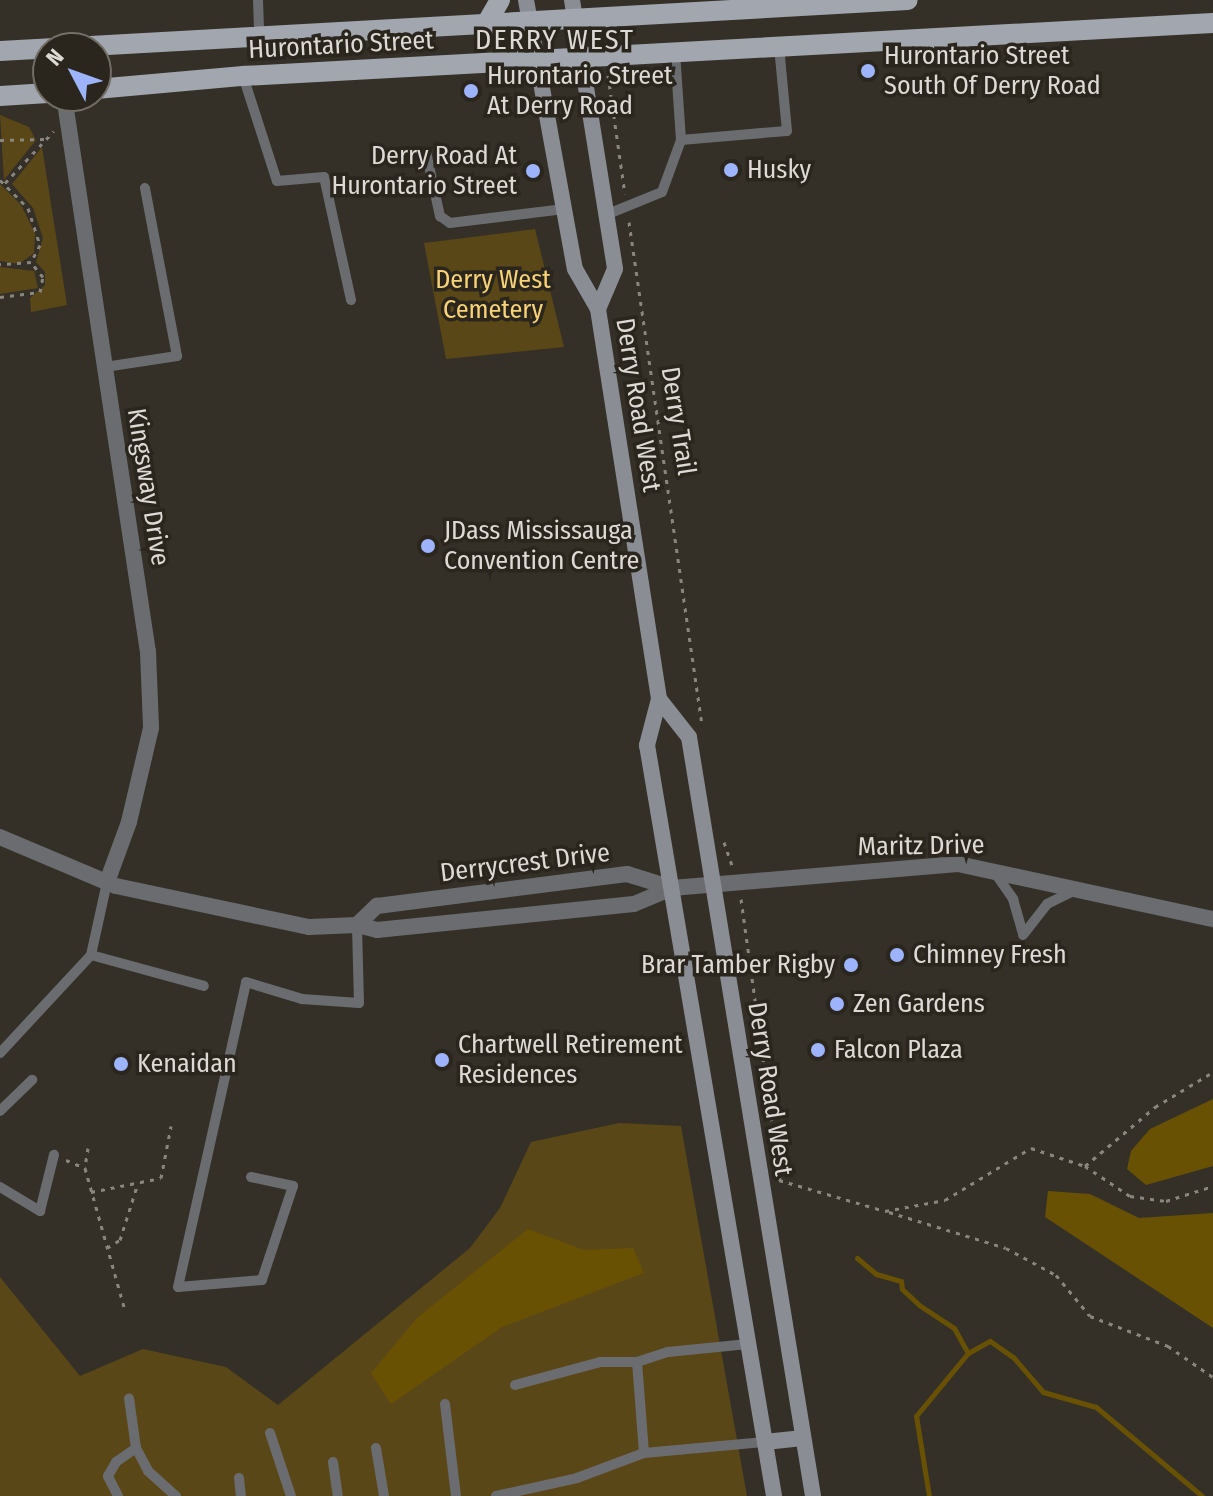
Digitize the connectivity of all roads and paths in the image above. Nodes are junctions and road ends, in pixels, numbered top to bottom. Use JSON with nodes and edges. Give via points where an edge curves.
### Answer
{"nodes":[{"id":1,"x":258,"y":0,"type":"edge"},
{"id":2,"x":500,"y":0,"type":"edge"},
{"id":3,"x":526,"y":0,"type":"edge"},
{"id":4,"x":908,"y":0,"type":"edge"},
{"id":5,"x":574,"y":9,"type":"edge"},
{"id":6,"x":530,"y":23,"type":"junction"},
{"id":7,"x":1213,"y":23,"type":"edge"},
{"id":8,"x":485,"y":26,"type":"junction"},
{"id":9,"x":259,"y":38,"type":"junction"},
{"id":10,"x":112,"y":45,"type":"edge"},
{"id":11,"x":779,"y":47,"type":"junction"},
{"id":12,"x":32,"y":49,"type":"edge"},
{"id":13,"x":0,"y":51,"type":"edge"},
{"id":14,"x":675,"y":52,"type":"junction"},
{"id":15,"x":605,"y":55,"type":"junction"},
{"id":16,"x":583,"y":56,"type":"junction"},
{"id":17,"x":537,"y":60,"type":"junction"},
{"id":18,"x":243,"y":76,"type":"junction"},
{"id":19,"x":112,"y":88,"type":"edge"},
{"id":20,"x":32,"y":94,"type":"edge"},
{"id":21,"x":0,"y":96,"type":"edge"},
{"id":22,"x":67,"y":112,"type":"edge"},
{"id":23,"x":68,"y":120,"type":"junction"},
{"id":24,"x":44,"y":139,"type":"junction"},
{"id":25,"x":0,"y":140,"type":"edge"},
{"id":26,"x":681,"y":140,"type":"junction"},
{"id":27,"x":426,"y":152,"type":"dead end"},
{"id":28,"x":0,"y":180,"type":"edge"},
{"id":29,"x":5,"y":183,"type":"junction"},
{"id":30,"x":145,"y":188,"type":"dead end"},
{"id":31,"x":626,"y":207,"type":"junction"},
{"id":32,"x":564,"y":209,"type":"junction"},
{"id":33,"x":608,"y":214,"type":"junction"},
{"id":34,"x":31,"y":262,"type":"junction"},
{"id":35,"x":0,"y":264,"type":"edge"},
{"id":36,"x":0,"y":297,"type":"edge"},
{"id":37,"x":351,"y":300,"type":"dead end"},
{"id":38,"x":598,"y":309,"type":"junction"},
{"id":39,"x":105,"y":367,"type":"junction"},
{"id":40,"x":659,"y":699,"type":"junction"},
{"id":41,"x":703,"y":728,"type":"dead end"},
{"id":42,"x":719,"y":833,"type":"dead end"},
{"id":43,"x":0,"y":837,"type":"edge"},
{"id":44,"x":726,"y":845,"type":"dead end"},
{"id":45,"x":991,"y":868,"type":"junction"},
{"id":46,"x":107,"y":882,"type":"junction"},
{"id":47,"x":714,"y":884,"type":"junction"},
{"id":48,"x":672,"y":888,"type":"junction"},
{"id":49,"x":1081,"y":888,"type":"junction"},
{"id":50,"x":746,"y":918,"type":"dead end"},
{"id":51,"x":1213,"y":919,"type":"edge"},
{"id":52,"x":357,"y":925,"type":"junction"},
{"id":53,"x":91,"y":955,"type":"junction"},
{"id":54,"x":204,"y":986,"type":"dead end"},
{"id":55,"x":0,"y":1053,"type":"edge"},
{"id":56,"x":1213,"y":1072,"type":"edge"},
{"id":57,"x":32,"y":1080,"type":"dead end"},
{"id":58,"x":0,"y":1111,"type":"edge"},
{"id":59,"x":171,"y":1126,"type":"dead end"},
{"id":60,"x":88,"y":1148,"type":"dead end"},
{"id":61,"x":54,"y":1155,"type":"joint"},
{"id":62,"x":1085,"y":1166,"type":"junction"},
{"id":63,"x":85,"y":1168,"type":"junction"},
{"id":64,"x":760,"y":1174,"type":"junction"},
{"id":65,"x":251,"y":1177,"type":"dead end"},
{"id":66,"x":780,"y":1181,"type":"junction"},
{"id":67,"x":138,"y":1183,"type":"junction"},
{"id":68,"x":1213,"y":1186,"type":"edge"},
{"id":69,"x":0,"y":1187,"type":"edge"},
{"id":70,"x":781,"y":1189,"type":"dead end"},
{"id":71,"x":91,"y":1192,"type":"junction"},
{"id":72,"x":885,"y":1211,"type":"junction"},
{"id":73,"x":107,"y":1248,"type":"junction"},
{"id":74,"x":124,"y":1307,"type":"dead end"},
{"id":75,"x":748,"y":1344,"type":"junction"},
{"id":76,"x":637,"y":1362,"type":"junction"},
{"id":77,"x":1213,"y":1377,"type":"edge"},
{"id":78,"x":515,"y":1385,"type":"dead end"},
{"id":79,"x":129,"y":1398,"type":"dead end"},
{"id":80,"x":445,"y":1404,"type":"dead end"},
{"id":81,"x":270,"y":1433,"type":"dead end"},
{"id":82,"x":803,"y":1438,"type":"junction"},
{"id":83,"x":765,"y":1442,"type":"junction"},
{"id":84,"x":136,"y":1448,"type":"junction"},
{"id":85,"x":376,"y":1448,"type":"dead end"},
{"id":86,"x":644,"y":1453,"type":"junction"},
{"id":87,"x":333,"y":1462,"type":"dead end"},
{"id":88,"x":239,"y":1478,"type":"dead end"},
{"id":89,"x":237,"y":1495,"type":"edge"},
{"id":90,"x":118,"y":1496,"type":"edge"},
{"id":91,"x":176,"y":1496,"type":"edge"},
{"id":92,"x":291,"y":1496,"type":"edge"},
{"id":93,"x":338,"y":1496,"type":"edge"},
{"id":94,"x":384,"y":1496,"type":"edge"},
{"id":95,"x":456,"y":1496,"type":"edge"},
{"id":96,"x":496,"y":1496,"type":"edge"},
{"id":97,"x":774,"y":1496,"type":"edge"},
{"id":98,"x":813,"y":1496,"type":"edge"}],
"edges":[{"from":1,"to":9,"type":"lane"},
{"from":2,"to":8,"type":"main road"},
{"from":3,"to":6,"type":"main road","name":"Derry Road West"},
{"from":4,"to":5,"type":"main road","name":"Hurontario Street"},
{"from":5,"to":6,"type":"main road","name":"Hurontario Street"},
{"from":5,"to":16,"type":"main road","name":"Derry Road West"},
{"from":6,"to":8,"type":"main road","name":"Hurontario Street"},
{"from":6,"to":17,"type":"main road","name":"Derry Road West"},
{"from":7,"to":11,"type":"main road","name":"Hurontario Street"},
{"from":8,"to":9,"type":"main road","name":"Hurontario Street"},
{"from":9,"to":10,"type":"main road","name":"Hurontario Street"},
{"from":11,"to":14,"type":"main road","name":"Hurontario Street"},
{"from":11,"to":26,"type":"lane","via":[[787,131]]},
{"from":12,"to":13,"type":"main road","name":"Hurontario Street"},
{"from":14,"to":15,"type":"main road","name":"Hurontario Street"},
{"from":14,"to":26,"type":"lane"},
{"from":15,"to":16,"type":"main road","name":"Hurontario Street"},
{"from":15,"to":31,"type":"path","name":"Derry Trail"},
{"from":16,"to":17,"type":"main road","name":"Hurontario Street"},
{"from":16,"to":33,"type":"main road","name":"Derry Road West"},
{"from":17,"to":18,"type":"main road","name":"Hurontario Street"},
{"from":17,"to":32,"type":"main road","name":"Derry Road West"},
{"from":18,"to":19,"type":"main road","name":"Hurontario Street"},
{"from":18,"to":37,"type":"lane","via":[[277,181],[324,177]]},
{"from":20,"to":21,"type":"main road"},
{"from":22,"to":23,"type":"street","name":"Kingsway Drive"},
{"from":23,"to":24,"type":"path"},
{"from":23,"to":39,"type":"street","name":"Kingsway Drive"},
{"from":24,"to":25,"type":"path"},
{"from":24,"to":29,"type":"path"},
{"from":26,"to":31,"type":"lane","via":[[662,192]]},
{"from":27,"to":32,"type":"lane","via":[[440,216],[450,223]]},
{"from":28,"to":29,"type":"path"},
{"from":29,"to":34,"type":"path","via":[[34,218],[40,245]]},
{"from":30,"to":39,"type":"lane","via":[[177,356]]},
{"from":31,"to":33,"type":"lane"},
{"from":31,"to":41,"type":"path","name":"Derry Trail"},
{"from":32,"to":38,"type":"main road","name":"Derry Road West","via":[[575,269]]},
{"from":33,"to":38,"type":"main road","name":"Derry Road West","via":[[615,269]]},
{"from":34,"to":35,"type":"path"},
{"from":34,"to":36,"type":"path","via":[[43,277],[40,292]]},
{"from":38,"to":40,"type":"main road","name":"Derry Road West"},
{"from":39,"to":46,"type":"street","name":"Kingsway Drive","via":[[148,652],[151,728],[129,822]]},
{"from":40,"to":47,"type":"main road","name":"Derry Road West","via":[[689,737]]},
{"from":40,"to":48,"type":"main road","name":"Derry Road West","via":[[647,745]]},
{"from":42,"to":44,"type":"path"},
{"from":43,"to":46,"type":"street","name":"Derrycrest Drive"},
{"from":45,"to":47,"type":"street","name":"Maritz Drive","via":[[918,866]]},
{"from":45,"to":49,"type":"street","name":"Maritz Drive"},
{"from":45,"to":49,"type":"lane","via":[[1013,899],[1023,935],[1047,904]]},
{"from":46,"to":52,"type":"street","name":"Derrycrest Drive","via":[[309,927]]},
{"from":46,"to":53,"type":"lane"},
{"from":47,"to":48,"type":"street","name":"Maritz Drive"},
{"from":47,"to":64,"type":"main road","name":"Derry Road West"},
{"from":48,"to":52,"type":"street","name":"Derrycrest Drive","via":[[634,904],[377,930]]},
{"from":48,"to":52,"type":"street","name":"Derrycrest Drive","via":[[627,874],[377,906]]},
{"from":48,"to":75,"type":"main road","name":"Derry Road West"},
{"from":49,"to":51,"type":"street","name":"Maritz Drive"},
{"from":50,"to":66,"type":"path","via":[[744,934]]},
{"from":52,"to":65,"type":"lane","via":[[359,1003],[302,999],[246,982],[178,1287],[262,1280],[293,1186]]},
{"from":53,"to":54,"type":"lane"},
{"from":53,"to":55,"type":"lane"},
{"from":56,"to":62,"type":"path","via":[[1155,1107]]},
{"from":57,"to":58,"type":"lane"},
{"from":59,"to":67,"type":"path","via":[[161,1178]]},
{"from":60,"to":63,"type":"path"},
{"from":61,"to":63,"type":"path"},
{"from":61,"to":69,"type":"lane","via":[[40,1211]]},
{"from":62,"to":68,"type":"path","via":[[1130,1196],[1166,1201]]},
{"from":62,"to":72,"type":"path","via":[[1031,1148],[945,1200]]},
{"from":63,"to":71,"type":"path"},
{"from":64,"to":66,"type":"path"},
{"from":64,"to":82,"type":"main road","name":"Derry Road West"},
{"from":66,"to":70,"type":"path"},
{"from":66,"to":72,"type":"path"},
{"from":67,"to":71,"type":"path"},
{"from":67,"to":73,"type":"path","via":[[120,1240]]},
{"from":71,"to":73,"type":"path"},
{"from":72,"to":77,"type":"path","via":[[1006,1248],[1056,1275],[1090,1316],[1168,1346]]},
{"from":73,"to":74,"type":"path"},
{"from":75,"to":76,"type":"lane","via":[[668,1352]]},
{"from":75,"to":83,"type":"main road","name":"Derry Road West"},
{"from":76,"to":78,"type":"lane","via":[[600,1362]]},
{"from":76,"to":86,"type":"lane"},
{"from":79,"to":84,"type":"lane"},
{"from":80,"to":95,"type":"lane"},
{"from":81,"to":92,"type":"lane"},
{"from":82,"to":83,"type":"main road"},
{"from":82,"to":98,"type":"main road","name":"Derry Road West"},
{"from":83,"to":86,"type":"lane"},
{"from":83,"to":97,"type":"main road","name":"Derry Road West"},
{"from":84,"to":90,"type":"lane","via":[[116,1462],[108,1476]]},
{"from":84,"to":91,"type":"lane","via":[[148,1471]]},
{"from":85,"to":94,"type":"lane"},
{"from":86,"to":96,"type":"lane","via":[[577,1478]]},
{"from":87,"to":93,"type":"lane"},
{"from":88,"to":89,"type":"lane"}]}
